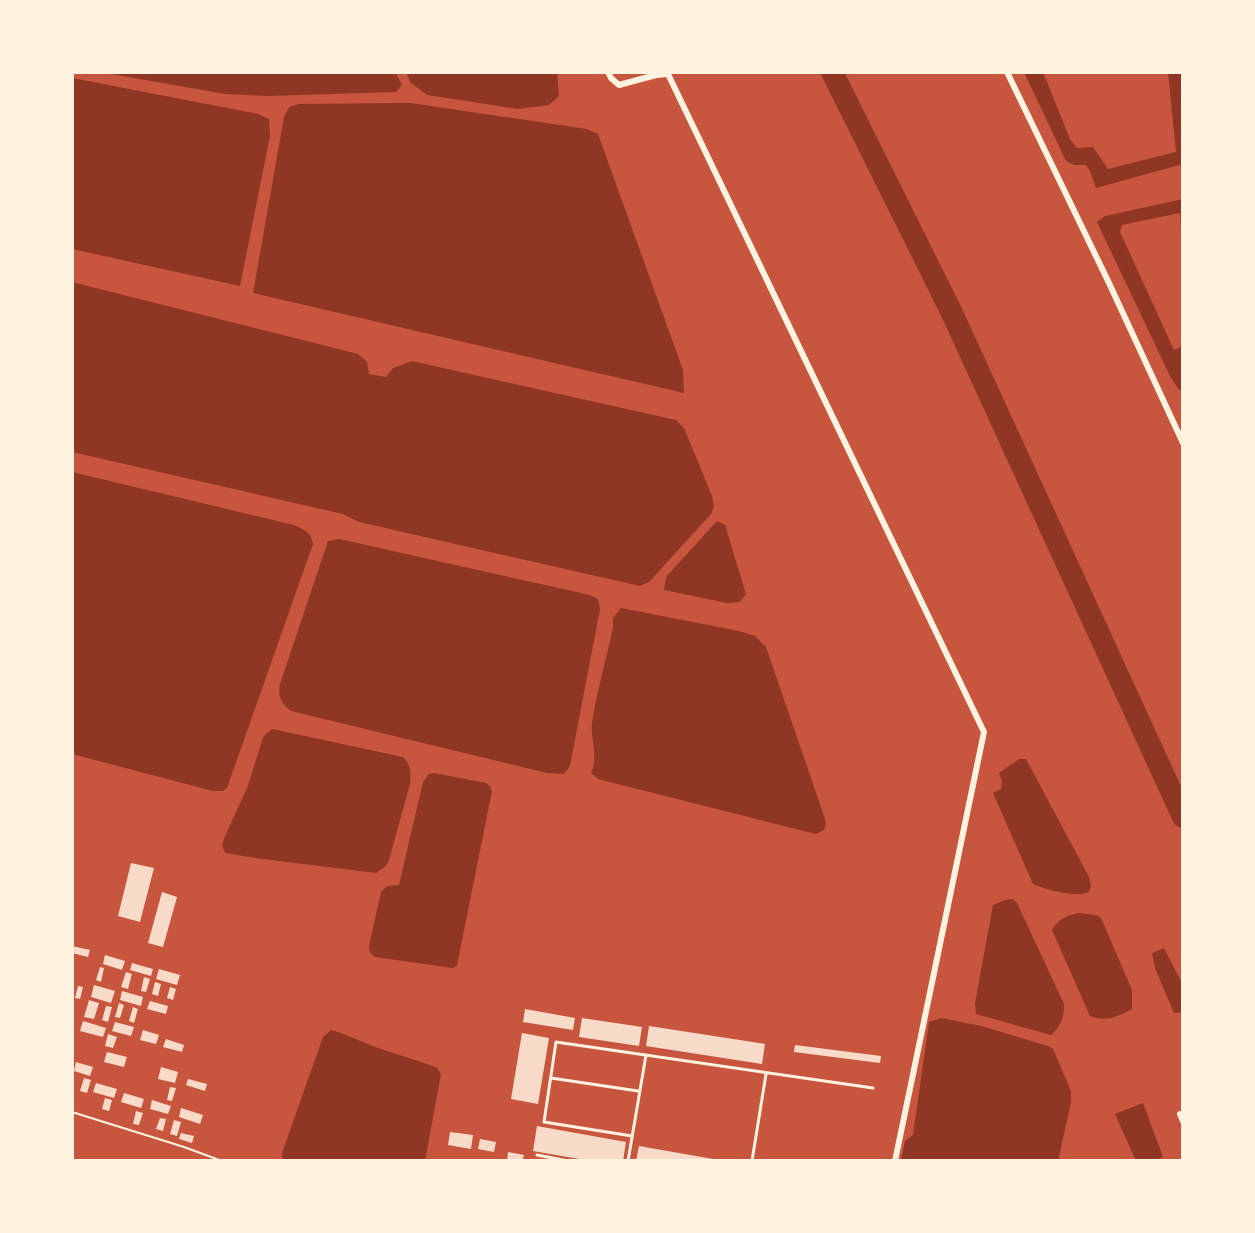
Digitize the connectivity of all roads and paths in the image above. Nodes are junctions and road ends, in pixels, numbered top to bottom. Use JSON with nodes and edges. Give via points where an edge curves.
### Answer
{"nodes":[{"id":1,"x":608,"y":72,"type":"edge"},
{"id":2,"x":1007,"y":72,"type":"edge"},
{"id":3,"x":668,"y":73,"type":"edge"},
{"id":4,"x":1183,"y":443,"type":"edge"},
{"id":5,"x":646,"y":1055,"type":"junction"},
{"id":6,"x":766,"y":1073,"type":"junction"},
{"id":7,"x":551,"y":1078,"type":"junction"},
{"id":8,"x":873,"y":1088,"type":"dead end"},
{"id":9,"x":640,"y":1091,"type":"junction"},
{"id":10,"x":72,"y":1112,"type":"edge"},
{"id":11,"x":632,"y":1136,"type":"junction"},
{"id":12,"x":537,"y":1155,"type":"dead end"},
{"id":13,"x":222,"y":1161,"type":"edge"},
{"id":14,"x":568,"y":1161,"type":"edge"},
{"id":15,"x":628,"y":1161,"type":"edge"},
{"id":16,"x":752,"y":1161,"type":"edge"},
{"id":17,"x":895,"y":1161,"type":"edge"}],
"edges":[{"from":1,"to":3,"type":"street","via":[[619,85]]},
{"from":2,"to":4,"type":"street"},
{"from":3,"to":17,"type":"street","via":[[984,732]]},
{"from":5,"to":6,"type":"lane"},
{"from":5,"to":7,"type":"lane","via":[[556,1042]]},
{"from":5,"to":9,"type":"lane"},
{"from":6,"to":8,"type":"lane"},
{"from":6,"to":16,"type":"lane"},
{"from":7,"to":9,"type":"lane"},
{"from":7,"to":11,"type":"lane","via":[[544,1122]]},
{"from":9,"to":11,"type":"lane"},
{"from":10,"to":13,"type":"path"},
{"from":11,"to":15,"type":"lane"},
{"from":12,"to":14,"type":"lane"}]}
